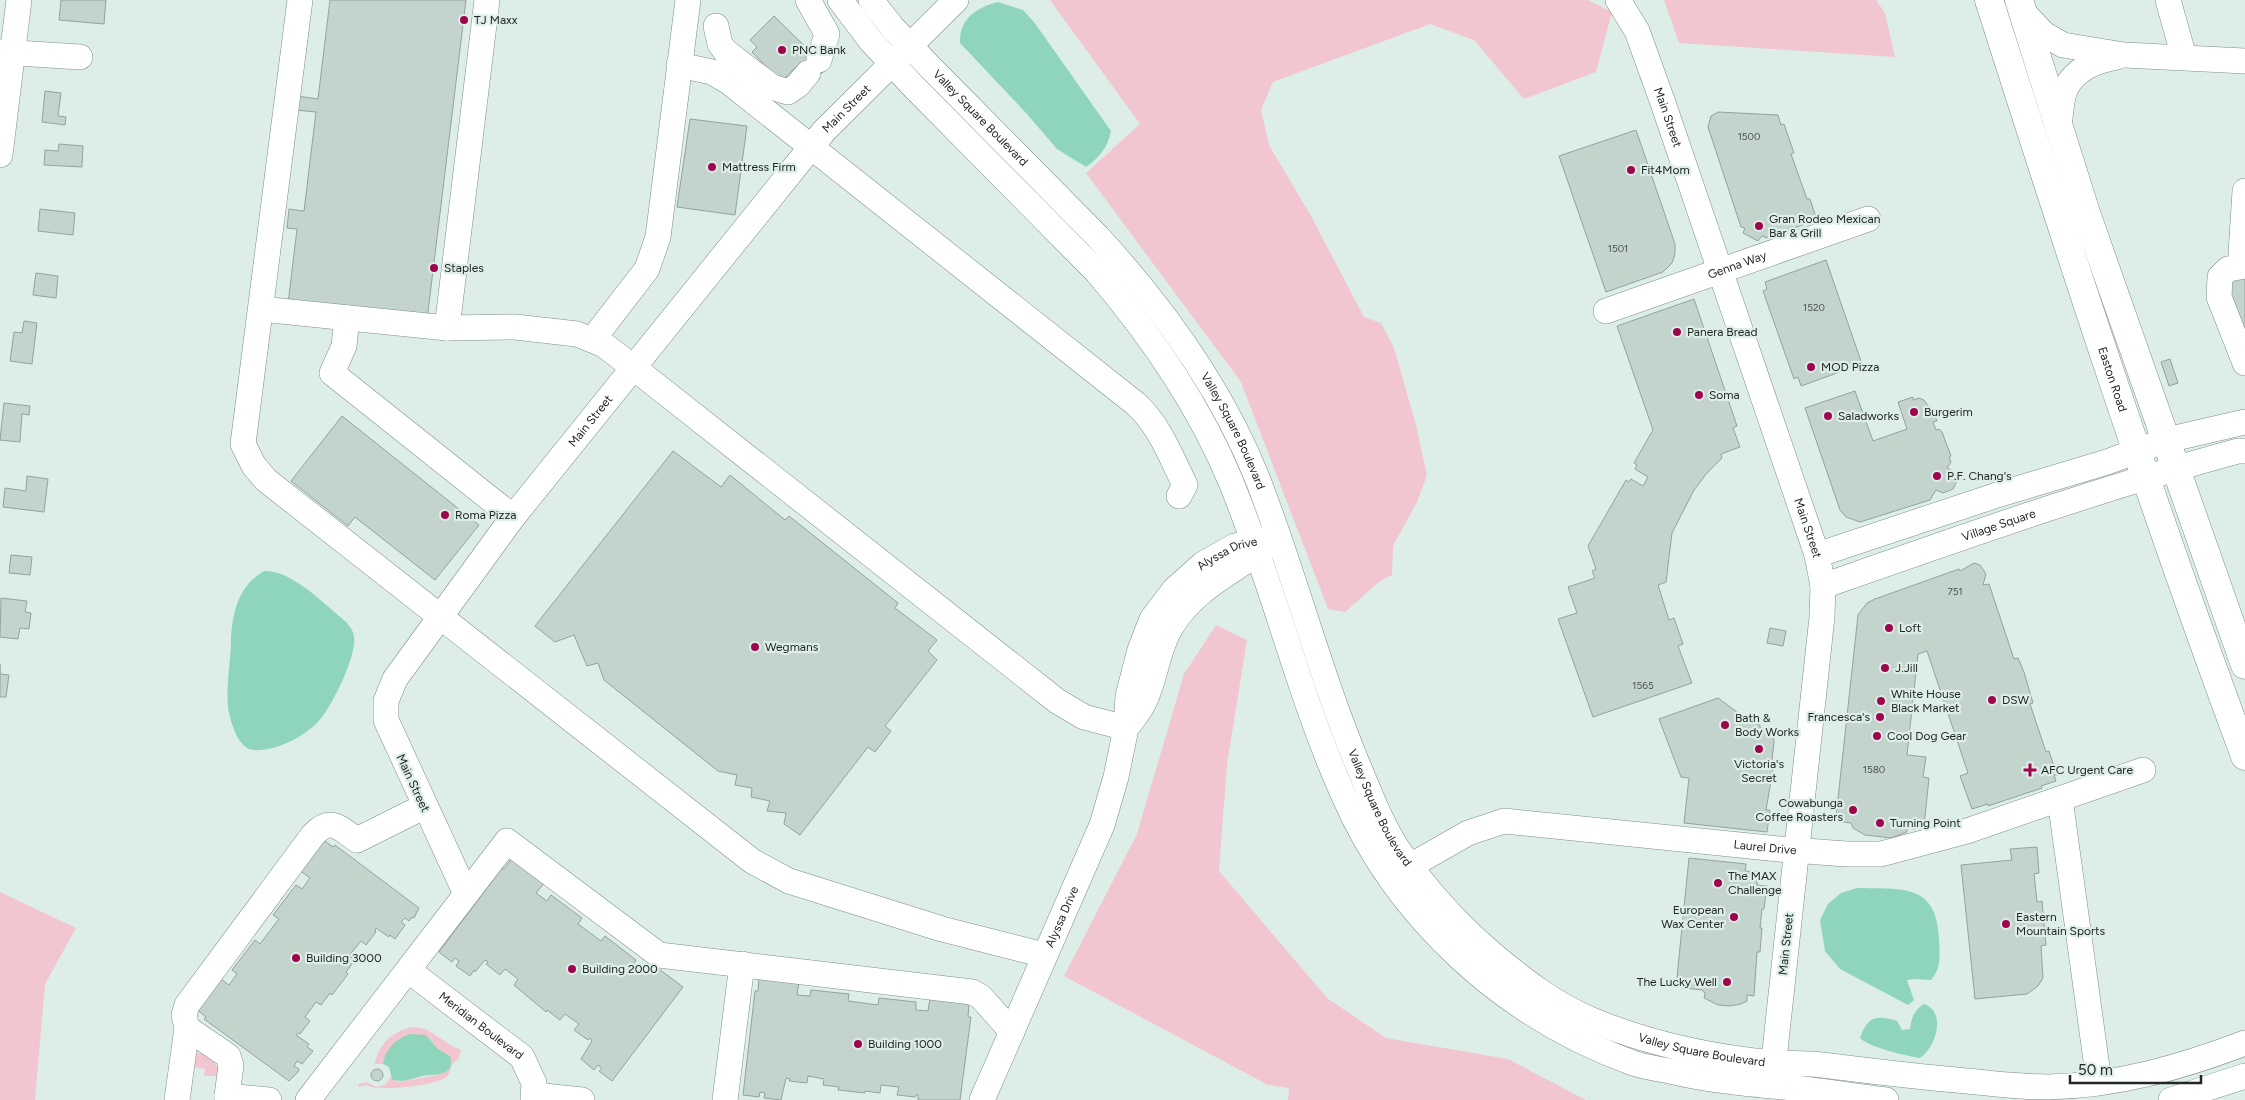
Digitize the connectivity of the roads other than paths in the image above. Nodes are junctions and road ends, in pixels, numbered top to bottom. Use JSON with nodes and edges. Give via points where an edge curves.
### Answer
{"nodes":[{"id":1,"x":19,"y":0,"type":"edge"},
{"id":2,"x":300,"y":0,"type":"edge"},
{"id":3,"x":487,"y":0,"type":"edge"},
{"id":4,"x":688,"y":0,"type":"edge"},
{"id":5,"x":840,"y":0,"type":"edge"},
{"id":6,"x":871,"y":0,"type":"edge"},
{"id":7,"x":956,"y":0,"type":"edge"},
{"id":8,"x":1618,"y":0,"type":"edge"},
{"id":9,"x":1989,"y":0,"type":"edge"},
{"id":10,"x":2168,"y":0,"type":"edge"},
{"id":11,"x":812,"y":6,"type":"edge"},
{"id":12,"x":2021,"y":6,"type":"edge"},
{"id":13,"x":716,"y":26,"type":"dead end"},
{"id":14,"x":910,"y":46,"type":"junction"},
{"id":15,"x":6,"y":53,"type":"edge"},
{"id":16,"x":2124,"y":55,"type":"junction"},
{"id":17,"x":80,"y":57,"type":"dead end"},
{"id":18,"x":2184,"y":57,"type":"junction"},
{"id":19,"x":2245,"y":61,"type":"edge"},
{"id":20,"x":892,"y":64,"type":"junction"},
{"id":21,"x":679,"y":65,"type":"junction"},
{"id":22,"x":2059,"y":125,"type":"junction"},
{"id":23,"x":812,"y":147,"type":"junction"},
{"id":24,"x":0,"y":155,"type":"edge"},
{"id":25,"x":2245,"y":191,"type":"edge"},
{"id":26,"x":1868,"y":218,"type":"dead end"},
{"id":27,"x":2243,"y":259,"type":"edge"},
{"id":28,"x":1720,"y":270,"type":"junction"},
{"id":29,"x":261,"y":309,"type":"junction"},
{"id":30,"x":1606,"y":311,"type":"dead end"},
{"id":31,"x":347,"y":318,"type":"junction"},
{"id":32,"x":447,"y":328,"type":"junction"},
{"id":33,"x":593,"y":339,"type":"junction"},
{"id":34,"x":2245,"y":363,"type":"edge"},
{"id":35,"x":634,"y":368,"type":"junction"},
{"id":36,"x":2245,"y":422,"type":"edge"},
{"id":37,"x":2167,"y":440,"type":"junction"},
{"id":38,"x":2245,"y":451,"type":"edge"},
{"id":39,"x":2136,"y":452,"type":"junction"},
{"id":40,"x":2177,"y":468,"type":"junction"},
{"id":41,"x":2145,"y":478,"type":"junction"},
{"id":42,"x":1179,"y":496,"type":"dead end"},
{"id":43,"x":513,"y":517,"type":"junction"},
{"id":44,"x":1278,"y":538,"type":"junction"},
{"id":45,"x":1254,"y":548,"type":"junction"},
{"id":46,"x":1817,"y":555,"type":"junction"},
{"id":47,"x":1823,"y":586,"type":"junction"},
{"id":48,"x":441,"y":616,"type":"junction"},
{"id":49,"x":2245,"y":665,"type":"edge"},
{"id":50,"x":1126,"y":728,"type":"junction"},
{"id":51,"x":2245,"y":756,"type":"edge"},
{"id":52,"x":2142,"y":770,"type":"dead end"},
{"id":53,"x":2060,"y":798,"type":"junction"},
{"id":54,"x":424,"y":806,"type":"junction"},
{"id":55,"x":1796,"y":851,"type":"junction"},
{"id":56,"x":1400,"y":871,"type":"junction"},
{"id":57,"x":466,"y":894,"type":"junction"},
{"id":58,"x":1044,"y":955,"type":"junction"},
{"id":59,"x":742,"y":964,"type":"junction"},
{"id":60,"x":408,"y":970,"type":"junction"},
{"id":61,"x":187,"y":1028,"type":"junction"},
{"id":62,"x":1012,"y":1032,"type":"junction"},
{"id":63,"x":2245,"y":1043,"type":"edge"},
{"id":64,"x":1772,"y":1074,"type":"junction"},
{"id":65,"x":2245,"y":1076,"type":"edge"},
{"id":66,"x":2099,"y":1082,"type":"junction"},
{"id":67,"x":534,"y":1097,"type":"edge"},
{"id":68,"x":227,"y":1098,"type":"edge"},
{"id":69,"x":177,"y":1100,"type":"edge"},
{"id":70,"x":269,"y":1100,"type":"edge"},
{"id":71,"x":308,"y":1100,"type":"edge"},
{"id":72,"x":582,"y":1100,"type":"edge"},
{"id":73,"x":725,"y":1100,"type":"edge"},
{"id":74,"x":982,"y":1100,"type":"edge"},
{"id":75,"x":1886,"y":1100,"type":"edge"},
{"id":76,"x":2171,"y":1100,"type":"edge"}],
"edges":[{"from":1,"to":15,"type":"street"},
{"from":2,"to":29,"type":"street"},
{"from":3,"to":32,"type":"street"},
{"from":4,"to":21,"type":"street"},
{"from":5,"to":20,"type":"street","name":"Valley Square Boulevard"},
{"from":6,"to":14,"type":"street","name":"Valley Square Boulevard"},
{"from":7,"to":14,"type":"street","name":"Main Street"},
{"from":8,"to":28,"type":"street","name":"Main Street","via":[[1637,31]]},
{"from":9,"to":39,"type":"highway","name":"Easton Road"},
{"from":10,"to":18,"type":"street"},
{"from":11,"to":13,"type":"street","via":[[827,34],[814,67],[788,92],[772,87],[725,51],[717,37]]},
{"from":12,"to":16,"type":"street","via":[[2044,34],[2063,45]]},
{"from":12,"to":22,"type":"highway"},
{"from":14,"to":20,"type":"street","name":"Main Street"},
{"from":14,"to":44,"type":"street","name":"Valley Square Boulevard","via":[[1098,237],[1165,316],[1221,403],[1257,479]]},
{"from":15,"to":17,"type":"street"},
{"from":15,"to":24,"type":"street"},
{"from":16,"to":18,"type":"street"},
{"from":16,"to":22,"type":"street","via":[[2092,62],[2075,76],[2065,90]]},
{"from":18,"to":19,"type":"street"},
{"from":20,"to":23,"type":"street","name":"Main Street"},
{"from":20,"to":45,"type":"street","name":"Valley Square Boulevard","via":[[1074,247],[1119,298],[1207,430]]},
{"from":21,"to":23,"type":"street","via":[[721,77]]},
{"from":21,"to":33,"type":"street","via":[[658,237],[648,269]]},
{"from":22,"to":37,"type":"highway","via":[[2086,213]]},
{"from":23,"to":35,"type":"street","name":"Main Street"},
{"from":23,"to":42,"type":"street","via":[[1143,412],[1158,430],[1185,486]]},
{"from":25,"to":27,"type":"street"},
{"from":26,"to":28,"type":"street","name":"Genna Way"},
{"from":27,"to":34,"type":"street","via":[[2220,277],[2219,296]]},
{"from":28,"to":30,"type":"street","name":"Genna Way"},
{"from":28,"to":46,"type":"street","name":"Main Street"},
{"from":29,"to":31,"type":"street"},
{"from":29,"to":48,"type":"street","via":[[243,444],[254,466],[266,480]]},
{"from":31,"to":32,"type":"street"},
{"from":31,"to":43,"type":"street","via":[[344,346],[332,373]]},
{"from":32,"to":33,"type":"street","via":[[516,327]]},
{"from":33,"to":35,"type":"street"},
{"from":35,"to":43,"type":"street","name":"Main Street"},
{"from":35,"to":50,"type":"street","via":[[1057,701],[1084,717]]},
{"from":36,"to":37,"type":"street"},
{"from":37,"to":39,"type":"street"},
{"from":37,"to":40,"type":"highway"},
{"from":38,"to":40,"type":"street","name":"Village Square"},
{"from":39,"to":41,"type":"highway","name":"Easton Road"},
{"from":39,"to":46,"type":"street"},
{"from":40,"to":41,"type":"street","name":"Village Square"},
{"from":40,"to":49,"type":"highway"},
{"from":41,"to":47,"type":"street","name":"Village Square"},
{"from":41,"to":51,"type":"highway","name":"Easton Road"},
{"from":43,"to":48,"type":"street","name":"Main Street"},
{"from":44,"to":45,"type":"street","name":"Alyssa Drive"},
{"from":44,"to":56,"type":"street","name":"Valley Square Boulevard","via":[[1344,730],[1390,835]]},
{"from":45,"to":50,"type":"street","name":"Alyssa Drive","via":[[1235,546],[1204,564],[1174,590],[1152,619],[1128,696]]},
{"from":45,"to":56,"type":"street","name":"Valley Square Boulevard","via":[[1342,793],[1366,840]]},
{"from":46,"to":47,"type":"street","name":"Main Street"},
{"from":47,"to":55,"type":"street","name":"Main Street"},
{"from":48,"to":54,"type":"street","name":"Main Street","via":[[395,679],[386,700],[386,720]]},
{"from":48,"to":58,"type":"street","via":[[752,861],[775,875],[942,929]]},
{"from":50,"to":58,"type":"street","name":"Alyssa Drive","via":[[1102,825]]},
{"from":52,"to":53,"type":"street","name":"Laurel Drive"},
{"from":53,"to":55,"type":"street","name":"Laurel Drive","via":[[1967,831],[1881,854]]},
{"from":53,"to":66,"type":"street"},
{"from":54,"to":57,"type":"street","name":"Main Street"},
{"from":54,"to":61,"type":"street","via":[[357,840],[330,824],[318,830],[198,987],[185,1010]]},
{"from":55,"to":56,"type":"street","name":"Laurel Drive","via":[[1504,821],[1468,832]]},
{"from":55,"to":64,"type":"street","name":"Main Street"},
{"from":56,"to":64,"type":"street","name":"Valley Square Boulevard","via":[[1428,889],[1478,942],[1549,997],[1588,1018],[1626,1033]]},
{"from":57,"to":59,"type":"street","via":[[507,841],[659,955]]},
{"from":57,"to":60,"type":"street"},
{"from":58,"to":62,"type":"street","name":"Alyssa Drive"},
{"from":59,"to":62,"type":"street","via":[[972,992],[982,997]]},
{"from":59,"to":73,"type":"street"},
{"from":60,"to":67,"type":"street","name":"Meridian Boulevard","via":[[522,1057],[534,1083]]},
{"from":60,"to":71,"type":"street"},
{"from":61,"to":68,"type":"street","via":[[228,1056],[231,1065]]},
{"from":61,"to":69,"type":"street"},
{"from":62,"to":74,"type":"street","name":"Alyssa Drive"},
{"from":63,"to":66,"type":"street","name":"Valley Square Boulevard","via":[[2168,1069]]},
{"from":64,"to":66,"type":"street","name":"Valley Square Boulevard","via":[[1805,1063],[2045,1087]]},
{"from":64,"to":75,"type":"street","name":"Valley Square Boulevard"},
{"from":65,"to":76,"type":"street"},
{"from":67,"to":72,"type":"street","name":"Meridian Boulevard"},
{"from":68,"to":70,"type":"street"}]}
